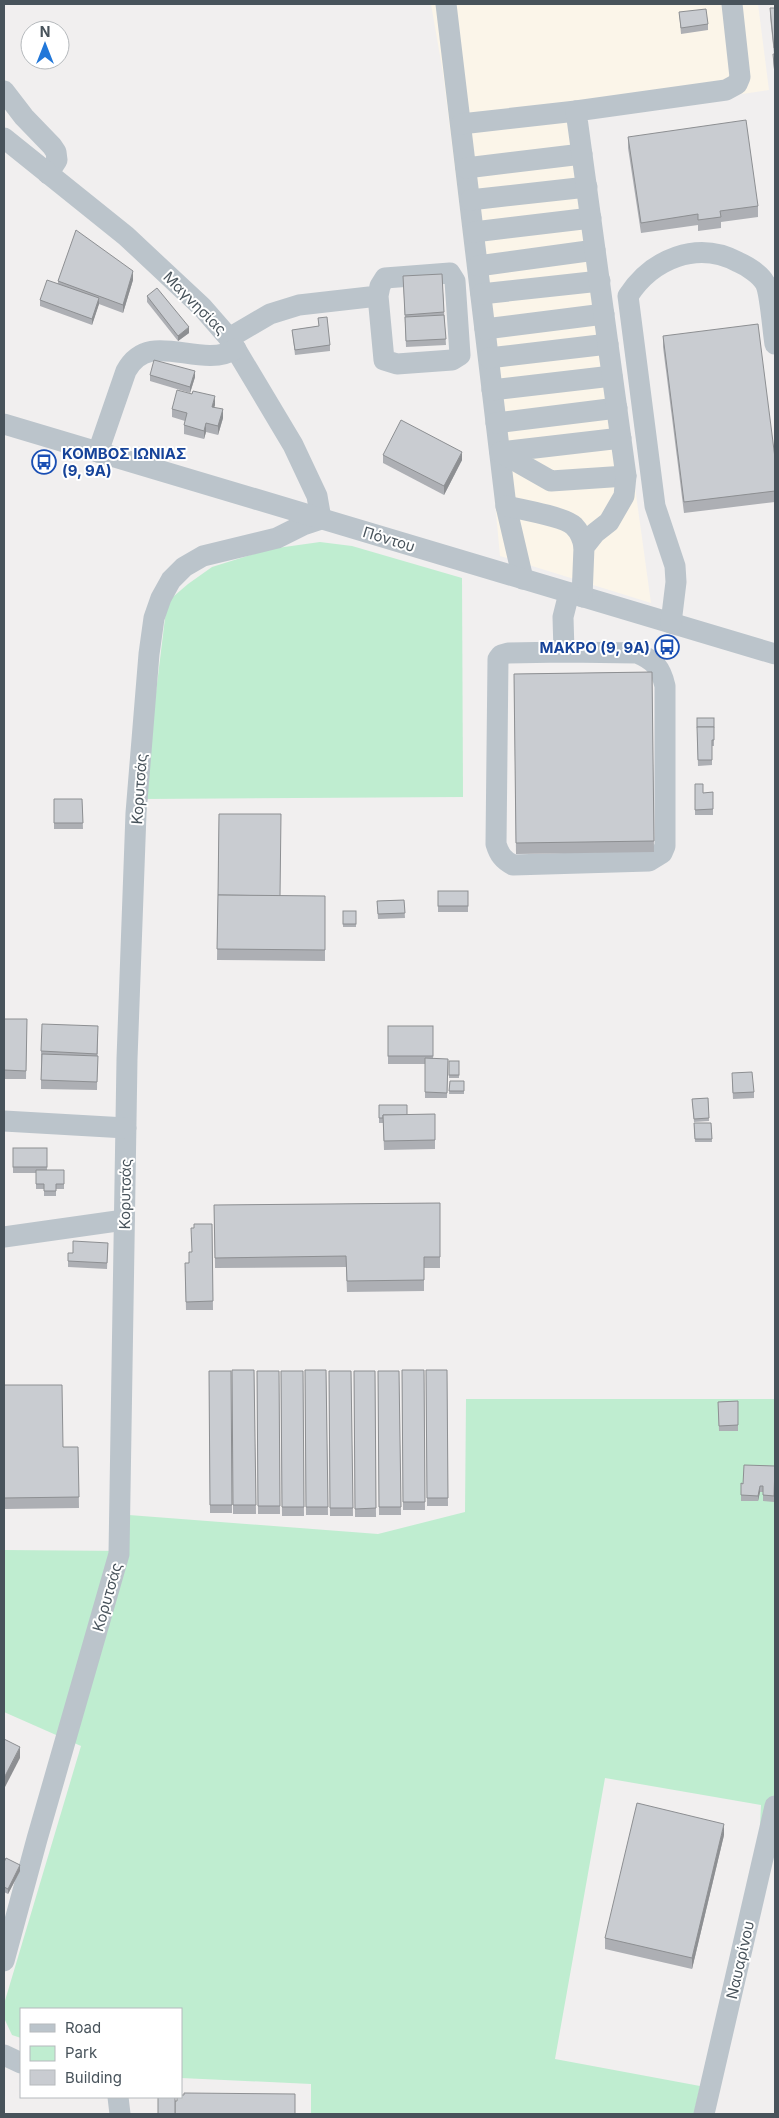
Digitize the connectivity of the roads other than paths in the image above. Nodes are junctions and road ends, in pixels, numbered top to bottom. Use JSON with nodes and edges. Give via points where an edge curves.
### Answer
{"nodes":[{"id":1,"x":446,"y":4,"type":"edge"},
{"id":2,"x":732,"y":4,"type":"edge"},
{"id":3,"x":4,"y":91,"type":"edge"},
{"id":4,"x":576,"y":112,"type":"junction"},
{"id":5,"x":461,"y":124,"type":"junction"},
{"id":6,"x":4,"y":138,"type":"edge"},
{"id":7,"x":582,"y":154,"type":"junction"},
{"id":8,"x":466,"y":168,"type":"junction"},
{"id":9,"x":48,"y":174,"type":"junction"},
{"id":10,"x":587,"y":187,"type":"junction"},
{"id":11,"x":470,"y":200,"type":"junction"},
{"id":12,"x":591,"y":218,"type":"junction"},
{"id":13,"x":474,"y":232,"type":"junction"},
{"id":14,"x":595,"y":250,"type":"junction"},
{"id":15,"x":478,"y":266,"type":"junction"},
{"id":16,"x":600,"y":281,"type":"junction"},
{"id":17,"x":481,"y":294,"type":"junction"},
{"id":18,"x":378,"y":296,"type":"junction"},
{"id":19,"x":604,"y":314,"type":"junction"},
{"id":20,"x":485,"y":329,"type":"junction"},
{"id":21,"x":233,"y":344,"type":"junction"},
{"id":22,"x":608,"y":344,"type":"junction"},
{"id":23,"x":775,"y":344,"type":"edge"},
{"id":24,"x":488,"y":358,"type":"junction"},
{"id":25,"x":612,"y":376,"type":"junction"},
{"id":26,"x":492,"y":390,"type":"junction"},
{"id":27,"x":617,"y":408,"type":"junction"},
{"id":28,"x":496,"y":423,"type":"junction"},
{"id":29,"x":4,"y":424,"type":"edge"},
{"id":30,"x":621,"y":438,"type":"junction"},
{"id":31,"x":98,"y":452,"type":"junction"},
{"id":32,"x":500,"y":452,"type":"junction"},
{"id":33,"x":626,"y":476,"type":"junction"},
{"id":34,"x":506,"y":506,"type":"junction"},
{"id":35,"x":321,"y":519,"type":"junction"},
{"id":36,"x":584,"y":547,"type":"junction"},
{"id":37,"x":523,"y":579,"type":"junction"},
{"id":38,"x":576,"y":595,"type":"junction"},
{"id":39,"x":671,"y":623,"type":"junction"},
{"id":40,"x":564,"y":652,"type":"junction"},
{"id":41,"x":775,"y":654,"type":"edge"},
{"id":42,"x":4,"y":1121,"type":"edge"},
{"id":43,"x":126,"y":1128,"type":"junction"},
{"id":44,"x":124,"y":1220,"type":"junction"},
{"id":45,"x":4,"y":1237,"type":"edge"},
{"id":46,"x":775,"y":1806,"type":"edge"},
{"id":47,"x":4,"y":1961,"type":"edge"},
{"id":48,"x":4,"y":2055,"type":"edge"},
{"id":49,"x":20,"y":2063,"type":"edge"},
{"id":50,"x":118,"y":2098,"type":"edge"},
{"id":51,"x":120,"y":2114,"type":"edge"},
{"id":52,"x":704,"y":2114,"type":"edge"}],
"edges":[{"from":1,"to":5,"type":"street"},
{"from":2,"to":4,"type":"street","via":[[740,77],[737,84],[726,90]]},
{"from":3,"to":9,"type":"street","via":[[56,152],[57,160]]},
{"from":4,"to":5,"type":"street"},
{"from":4,"to":7,"type":"street"},
{"from":5,"to":8,"type":"street"},
{"from":6,"to":9,"type":"street","name":"Μαγνησίας"},
{"from":7,"to":8,"type":"street"},
{"from":7,"to":10,"type":"street"},
{"from":8,"to":11,"type":"street"},
{"from":9,"to":21,"type":"street","name":"Μαγνησίας","via":[[126,236],[202,307]]},
{"from":10,"to":11,"type":"street"},
{"from":10,"to":12,"type":"street"},
{"from":11,"to":13,"type":"street"},
{"from":12,"to":13,"type":"street"},
{"from":12,"to":14,"type":"street"},
{"from":13,"to":15,"type":"street"},
{"from":14,"to":15,"type":"street"},
{"from":14,"to":16,"type":"street"},
{"from":15,"to":17,"type":"street"},
{"from":16,"to":17,"type":"street"},
{"from":16,"to":19,"type":"street"},
{"from":17,"to":20,"type":"street"},
{"from":18,"to":18,"type":"street","via":[[384,360],[397,364],[416,363],[452,360],[460,355],[455,281],[450,273],[385,278]]},
{"from":18,"to":21,"type":"street","via":[[299,305],[270,314]]},
{"from":19,"to":20,"type":"street"},
{"from":19,"to":22,"type":"street"},
{"from":20,"to":24,"type":"street"},
{"from":21,"to":31,"type":"street","via":[[226,355],[209,357],[161,350],[139,355],[126,372]]},
{"from":21,"to":35,"type":"street","name":"Μαγνησίας","via":[[304,468],[317,496]]},
{"from":22,"to":24,"type":"street"},
{"from":22,"to":25,"type":"street"},
{"from":23,"to":39,"type":"street","via":[[766,284],[733,259],[692,253],[666,260],[644,275],[628,296],[655,506],[675,566]]},
{"from":24,"to":26,"type":"street"},
{"from":25,"to":26,"type":"street"},
{"from":25,"to":27,"type":"street"},
{"from":26,"to":28,"type":"street"},
{"from":27,"to":28,"type":"street"},
{"from":27,"to":30,"type":"street"},
{"from":28,"to":32,"type":"street"},
{"from":29,"to":31,"type":"street","name":"Πόντου"},
{"from":30,"to":32,"type":"street"},
{"from":30,"to":33,"type":"street"},
{"from":31,"to":35,"type":"street","name":"Πόντου"},
{"from":32,"to":33,"type":"street","via":[[551,481]]},
{"from":32,"to":34,"type":"street"},
{"from":33,"to":36,"type":"street","via":[[624,496],[609,522],[594,533]]},
{"from":34,"to":36,"type":"street","via":[[573,525],[584,540]]},
{"from":34,"to":37,"type":"street"},
{"from":35,"to":37,"type":"street","name":"Πόντου"},
{"from":35,"to":43,"type":"street","name":"Κορυτσάς","via":[[277,538],[203,556],[184,567],[168,586],[154,618],[136,813]]},
{"from":36,"to":38,"type":"street"},
{"from":37,"to":38,"type":"street","name":"Πόντου"},
{"from":38,"to":39,"type":"street","name":"Πόντου"},
{"from":38,"to":40,"type":"street","via":[[564,617]]},
{"from":39,"to":41,"type":"street","name":"Πόντου"},
{"from":40,"to":40,"type":"street","via":[[637,653],[656,664],[662,673],[665,686],[665,846],[662,853],[649,861],[513,865],[498,852],[498,660],[508,653]]},
{"from":42,"to":43,"type":"street"},
{"from":43,"to":44,"type":"street","name":"Κορυτσάς"},
{"from":44,"to":45,"type":"street"},
{"from":44,"to":47,"type":"street","name":"Κορυτσάς","via":[[119,1554]]},
{"from":46,"to":52,"type":"street","name":"Ναυαρίνου"},
{"from":48,"to":49,"type":"street"},
{"from":50,"to":51,"type":"street"}]}
